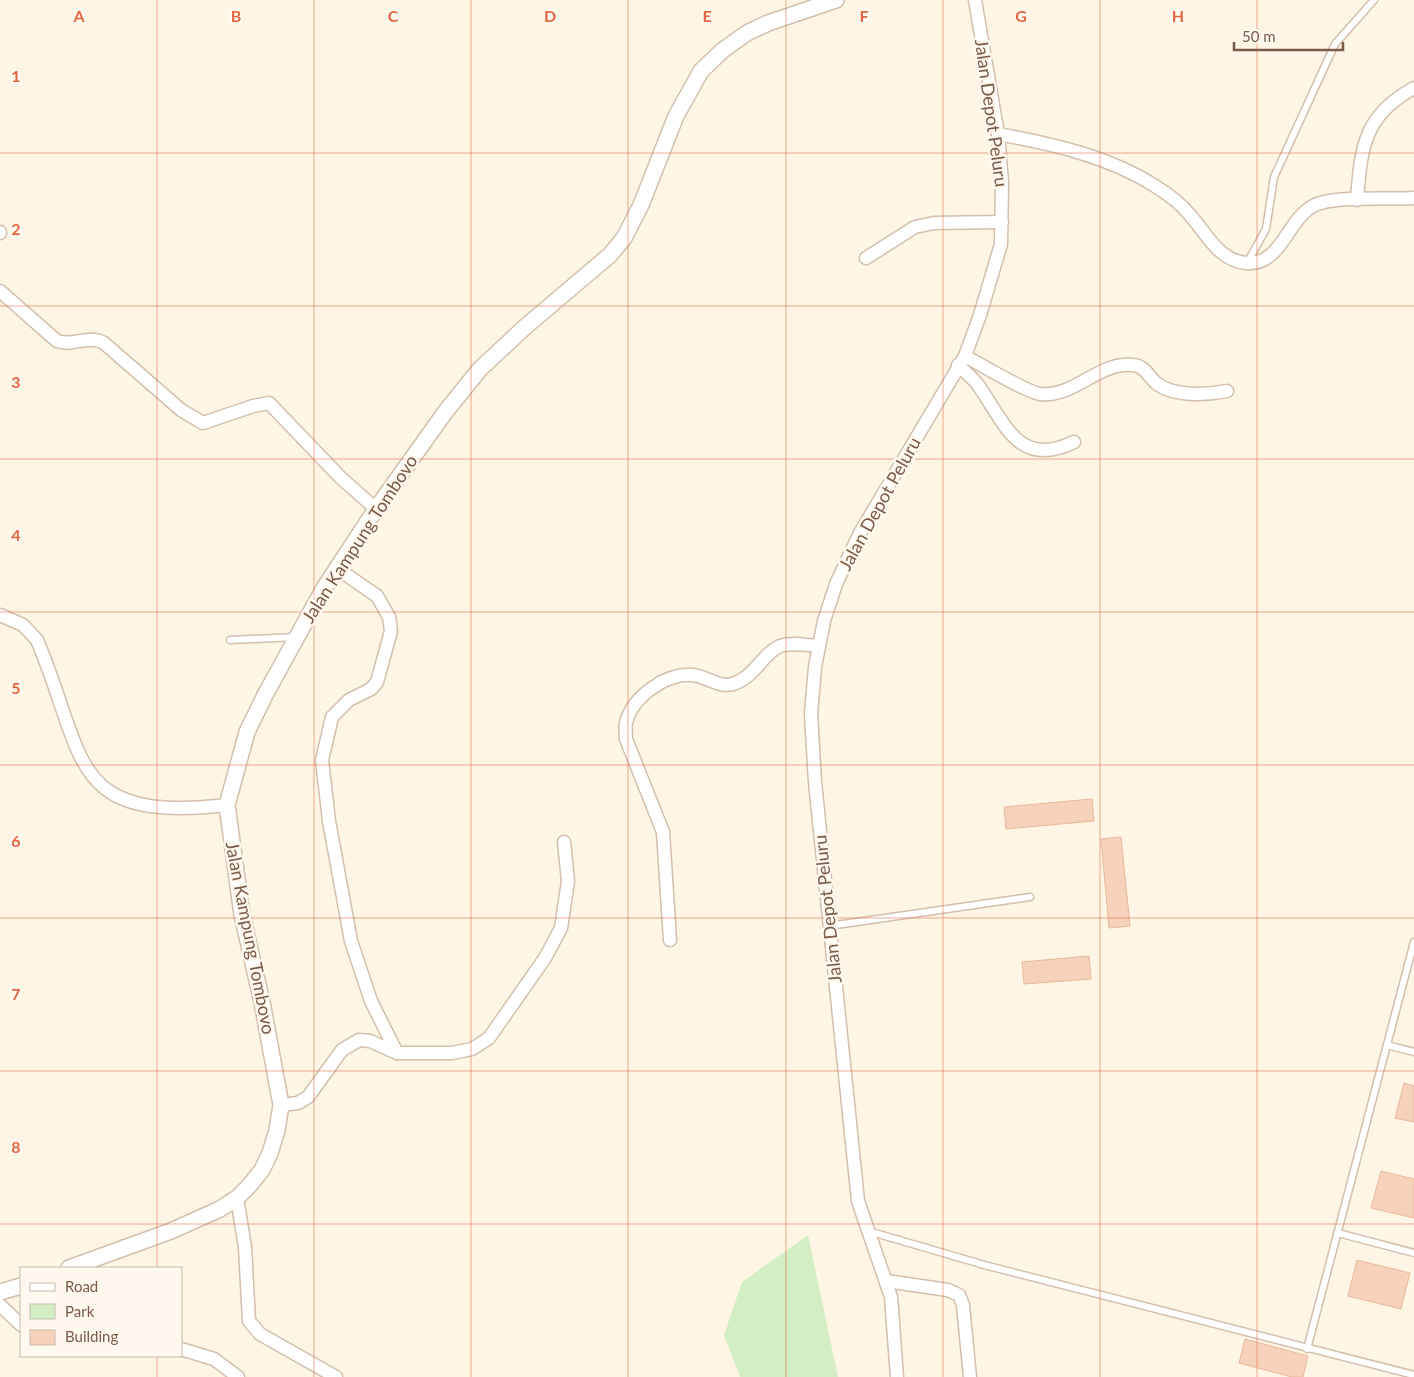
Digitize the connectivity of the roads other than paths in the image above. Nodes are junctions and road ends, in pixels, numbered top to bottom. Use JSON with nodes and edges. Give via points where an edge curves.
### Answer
{"nodes":[{"id":1,"x":836,"y":0,"type":"edge"},
{"id":2,"x":975,"y":0,"type":"edge"},
{"id":3,"x":1374,"y":0,"type":"edge"},
{"id":4,"x":1414,"y":88,"type":"edge"},
{"id":5,"x":998,"y":134,"type":"junction"},
{"id":6,"x":1414,"y":198,"type":"edge"},
{"id":7,"x":1357,"y":200,"type":"junction"},
{"id":8,"x":1002,"y":222,"type":"junction"},
{"id":9,"x":866,"y":258,"type":"dead end"},
{"id":10,"x":1247,"y":263,"type":"junction"},
{"id":11,"x":0,"y":291,"type":"edge"},
{"id":12,"x":962,"y":361,"type":"junction"},
{"id":13,"x":1227,"y":391,"type":"dead end"},
{"id":14,"x":1074,"y":442,"type":"dead end"},
{"id":15,"x":376,"y":509,"type":"junction"},
{"id":16,"x":338,"y":569,"type":"junction"},
{"id":17,"x":0,"y":615,"type":"edge"},
{"id":18,"x":297,"y":638,"type":"junction"},
{"id":19,"x":230,"y":640,"type":"dead end"},
{"id":20,"x":818,"y":646,"type":"junction"},
{"id":21,"x":227,"y":805,"type":"junction"},
{"id":22,"x":564,"y":842,"type":"dead end"},
{"id":23,"x":1030,"y":897,"type":"dead end"},
{"id":24,"x":830,"y":926,"type":"junction"},
{"id":25,"x":670,"y":940,"type":"dead end"},
{"id":26,"x":1414,"y":942,"type":"edge"},
{"id":27,"x":1387,"y":1045,"type":"junction"},
{"id":28,"x":1414,"y":1052,"type":"edge"},
{"id":29,"x":397,"y":1053,"type":"junction"},
{"id":30,"x":281,"y":1105,"type":"junction"},
{"id":31,"x":237,"y":1198,"type":"junction"},
{"id":32,"x":867,"y":1231,"type":"junction"},
{"id":33,"x":1338,"y":1233,"type":"junction"},
{"id":34,"x":1414,"y":1253,"type":"edge"},
{"id":35,"x":72,"y":1267,"type":"edge"},
{"id":36,"x":886,"y":1281,"type":"junction"},
{"id":37,"x":20,"y":1286,"type":"edge"},
{"id":38,"x":0,"y":1292,"type":"edge"},
{"id":39,"x":0,"y":1306,"type":"edge"},
{"id":40,"x":20,"y":1324,"type":"edge"},
{"id":41,"x":182,"y":1348,"type":"edge"},
{"id":42,"x":1307,"y":1349,"type":"junction"},
{"id":43,"x":1414,"y":1375,"type":"edge"},
{"id":44,"x":238,"y":1377,"type":"edge"},
{"id":45,"x":336,"y":1377,"type":"edge"},
{"id":46,"x":897,"y":1377,"type":"edge"},
{"id":47,"x":970,"y":1377,"type":"edge"}],
"edges":[{"from":1,"to":15,"type":"street","name":"Jalan Kampung Tombovo","via":[[747,33],[701,71],[676,116],[641,205],[624,238],[610,255],[480,369]]},
{"from":2,"to":5,"type":"street","name":"Jalan Depot Peluru"},
{"from":3,"to":10,"type":"lane","via":[[1335,44],[1274,177],[1266,229]]},
{"from":4,"to":7,"type":"street","via":[[1383,108],[1375,120],[1362,155]]},
{"from":5,"to":8,"type":"street","name":"Jalan Depot Peluru"},
{"from":5,"to":10,"type":"street","via":[[1049,143],[1110,163],[1141,178],[1184,209],[1220,252]]},
{"from":6,"to":7,"type":"street"},
{"from":7,"to":10,"type":"street","via":[[1331,200],[1313,206],[1301,215],[1278,248],[1263,261]]},
{"from":8,"to":9,"type":"street","via":[[934,223],[915,227]]},
{"from":8,"to":12,"type":"street","name":"Jalan Depot Peluru","via":[[998,254]]},
{"from":11,"to":15,"type":"street","via":[[58,341],[93,339],[104,343],[181,410],[203,423],[266,402],[273,405],[322,459]]},
{"from":12,"to":13,"type":"street","via":[[1038,394],[1061,393],[1096,375],[1129,364],[1143,367],[1164,388],[1192,394]]},
{"from":12,"to":14,"type":"street","via":[[994,411],[1020,442],[1040,451]]},
{"from":12,"to":20,"type":"street","name":"Jalan Depot Peluru","via":[[860,533],[836,584]]},
{"from":15,"to":16,"type":"street","name":"Jalan Kampung Tombovo"},
{"from":16,"to":18,"type":"street","name":"Jalan Kampung Tombovo"},
{"from":16,"to":29,"type":"street","via":[[377,596],[389,617],[391,631],[376,682],[371,689],[349,700],[332,717],[322,760],[329,821],[351,941],[371,1001]]},
{"from":17,"to":21,"type":"street","via":[[24,625],[37,640],[79,757],[93,779],[117,797],[138,804],[180,809]]},
{"from":18,"to":19,"type":"lane"},
{"from":18,"to":21,"type":"street","name":"Jalan Kampung Tombovo","via":[[247,732]]},
{"from":20,"to":24,"type":"street","name":"Jalan Depot Peluru","via":[[811,714]]},
{"from":20,"to":25,"type":"street","via":[[794,643],[781,646],[746,678],[728,685],[693,675],[663,680],[632,710],[625,725],[626,739],[663,832]]},
{"from":21,"to":30,"type":"street","name":"Jalan Kampung Tombovo","via":[[242,915]]},
{"from":22,"to":29,"type":"street","via":[[568,881],[561,928],[545,958],[489,1038],[461,1052]]},
{"from":23,"to":24,"type":"lane"},
{"from":24,"to":32,"type":"street","name":"Jalan Depot Peluru","via":[[858,1200]]},
{"from":26,"to":27,"type":"lane"},
{"from":27,"to":28,"type":"lane"},
{"from":27,"to":33,"type":"lane"},
{"from":29,"to":30,"type":"street","via":[[364,1039],[351,1043],[342,1050],[308,1097],[298,1103]]},
{"from":30,"to":31,"type":"street","name":"Jalan Kampung Tombovo","via":[[277,1130],[262,1170]]},
{"from":31,"to":35,"type":"street","name":"Jalan Kampung Tombovo","via":[[192,1222]]},
{"from":31,"to":45,"type":"street","via":[[246,1247],[249,1321],[252,1327]]},
{"from":32,"to":36,"type":"street","name":"Jalan Depot Peluru"},
{"from":32,"to":42,"type":"lane"},
{"from":33,"to":34,"type":"lane"},
{"from":33,"to":42,"type":"lane"},
{"from":36,"to":46,"type":"street","name":"Jalan Depot Peluru","via":[[891,1297]]},
{"from":36,"to":47,"type":"street","via":[[948,1290],[959,1296],[963,1305]]},
{"from":37,"to":38,"type":"street"},
{"from":39,"to":40,"type":"street"},
{"from":41,"to":44,"type":"street","via":[[214,1359]]},
{"from":42,"to":43,"type":"lane"}]}
